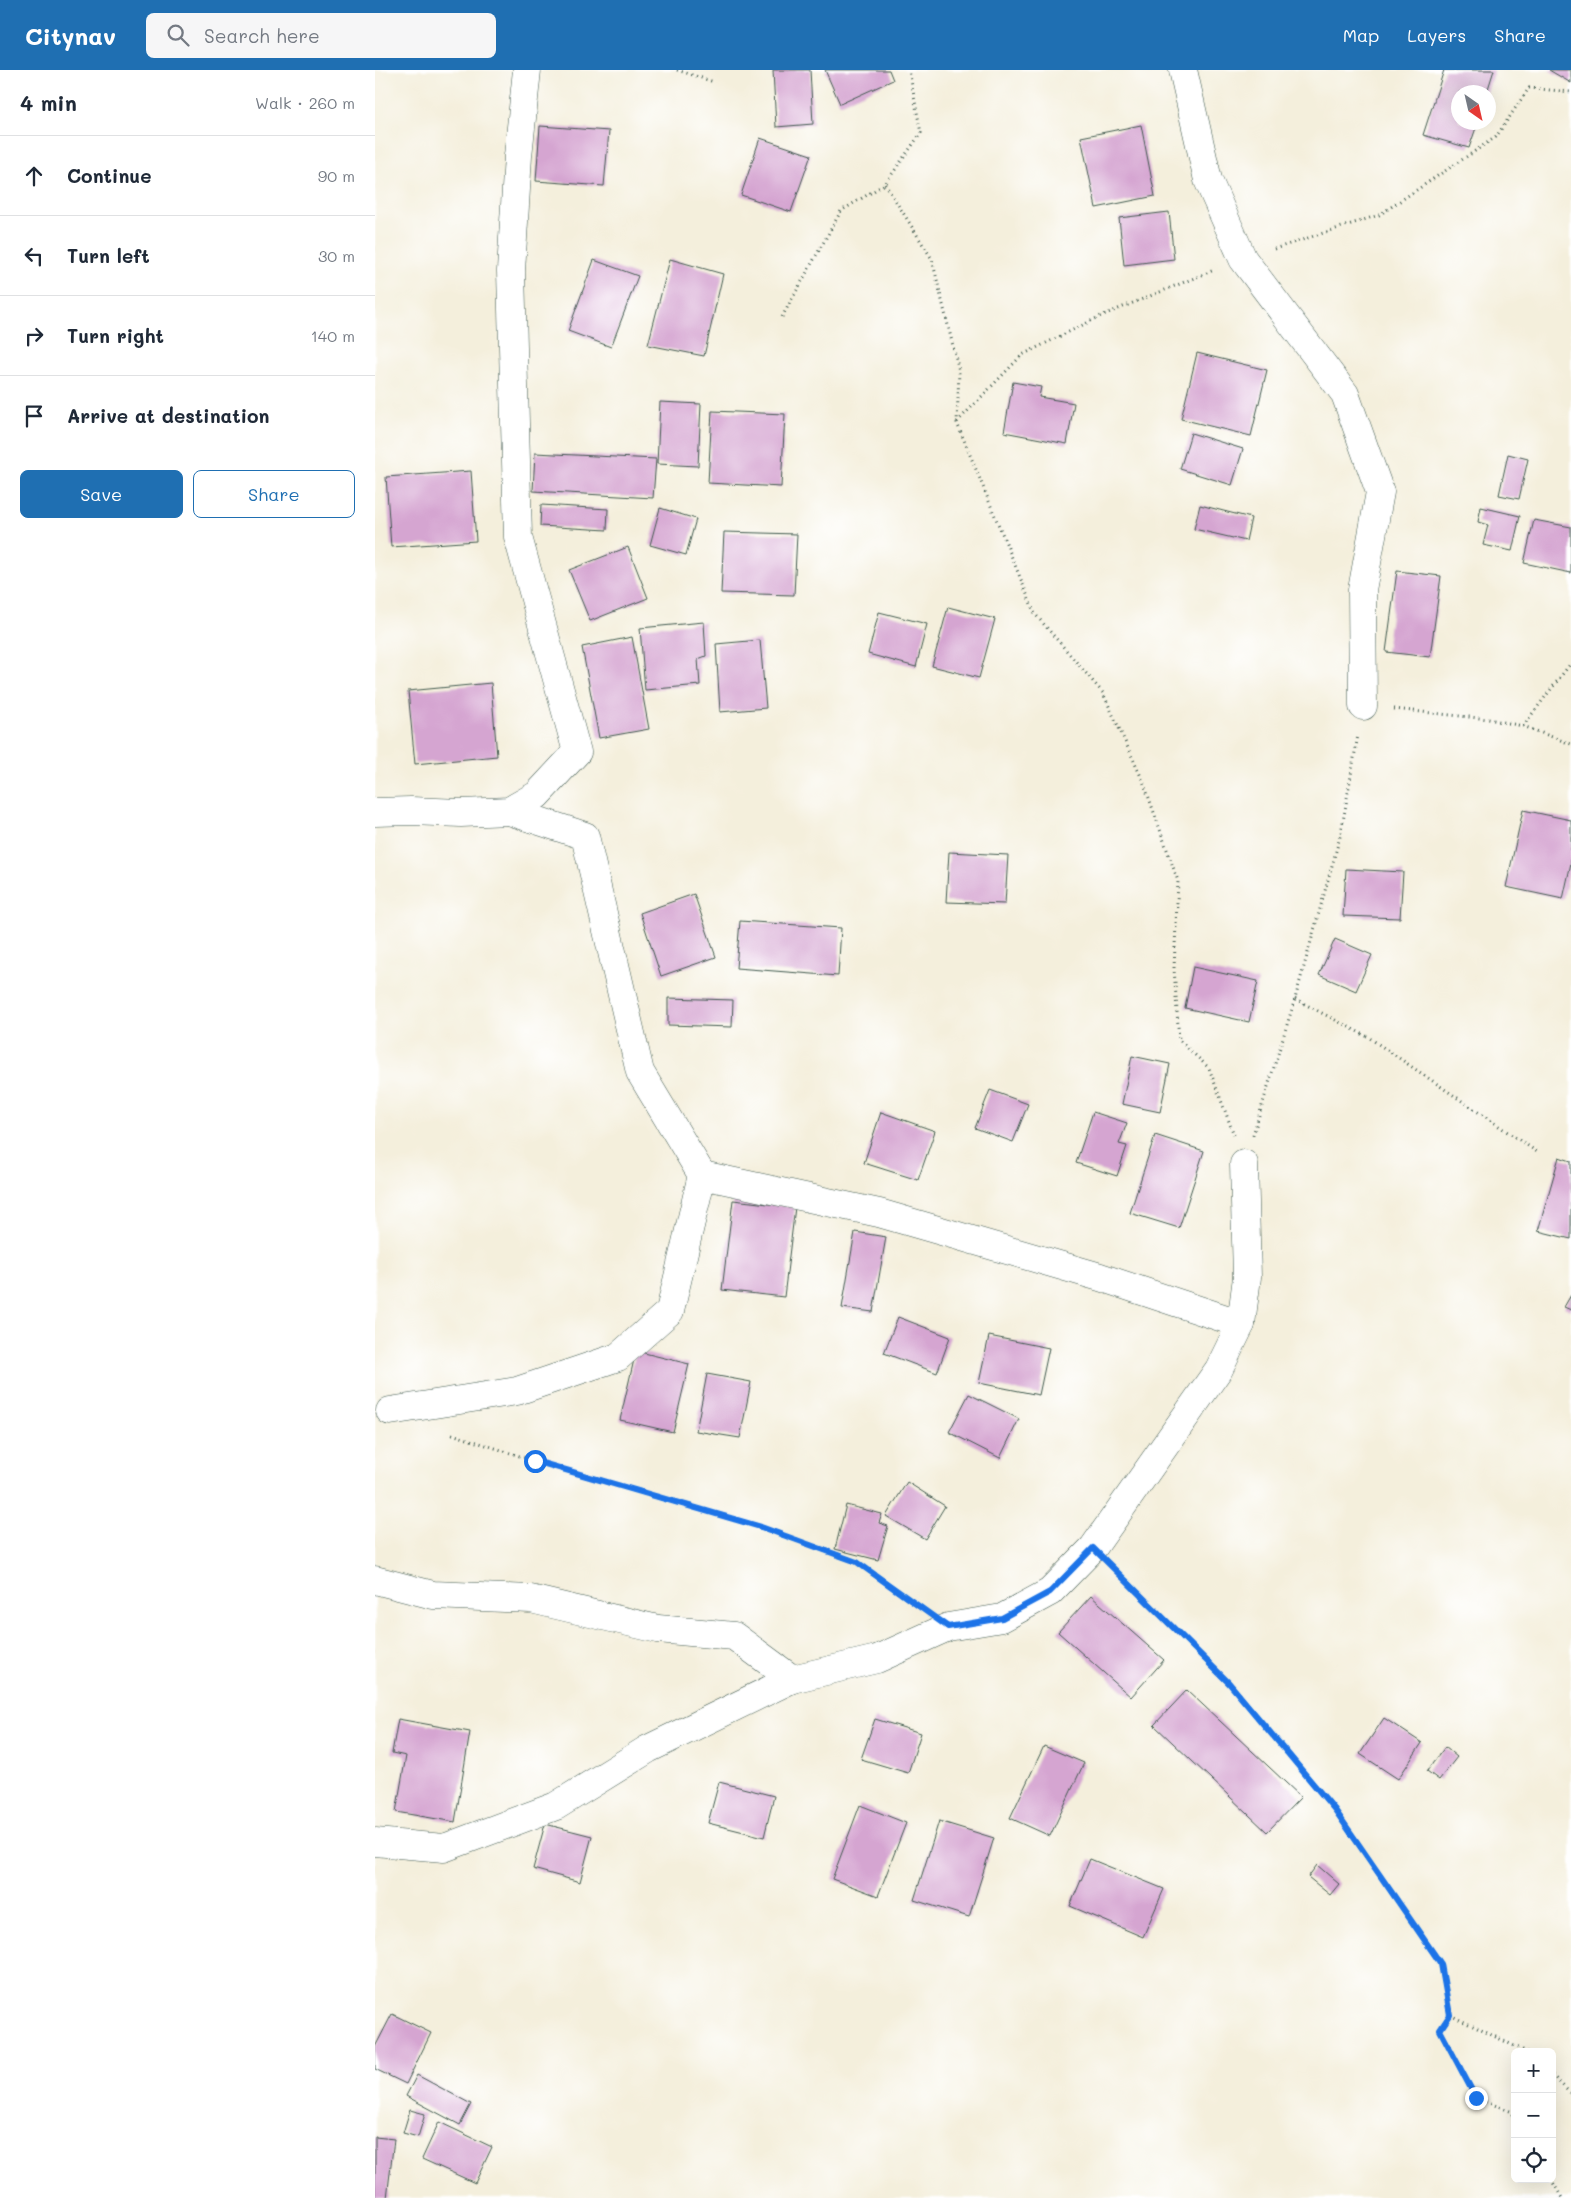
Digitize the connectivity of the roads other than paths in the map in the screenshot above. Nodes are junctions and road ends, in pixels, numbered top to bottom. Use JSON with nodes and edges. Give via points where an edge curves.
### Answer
{"nodes":[{"id":1,"x":527,"y":70,"type":"edge"},
{"id":2,"x":1183,"y":70,"type":"edge"},
{"id":3,"x":1363,"y":706,"type":"road end"},
{"id":4,"x":509,"y":811,"type":"junction"},
{"id":5,"x":375,"y":812,"type":"edge"},
{"id":6,"x":1245,"y":1164,"type":"road end"},
{"id":7,"x":702,"y":1175,"type":"junction"},
{"id":8,"x":1241,"y":1324,"type":"junction"},
{"id":9,"x":390,"y":1411,"type":"dead end"},
{"id":10,"x":375,"y":1580,"type":"edge"},
{"id":11,"x":792,"y":1679,"type":"junction"},
{"id":12,"x":375,"y":1842,"type":"edge"}],
"edges":[{"from":1,"to":4,"type":"street","via":[[511,271],[518,537],[577,752],[537,795]]},
{"from":2,"to":3,"type":"street","via":[[1208,180],[1243,259],[1345,394],[1380,492],[1362,590]]},
{"from":4,"to":5,"type":"street"},
{"from":4,"to":7,"type":"street","via":[[585,836],[640,1072]]},
{"from":6,"to":8,"type":"street","via":[[1247,1277]]},
{"from":7,"to":8,"type":"street","via":[[879,1213],[1100,1277]]},
{"from":7,"to":9,"type":"street","via":[[670,1311],[618,1357],[517,1391]]},
{"from":8,"to":11,"type":"street","via":[[1219,1369],[1093,1548],[1050,1592],[1002,1618],[948,1627],[877,1659]]},
{"from":10,"to":11,"type":"street","via":[[433,1595],[531,1599],[658,1629],[734,1636]]},
{"from":11,"to":12,"type":"street","via":[[648,1749],[556,1806],[444,1848]]}]}
